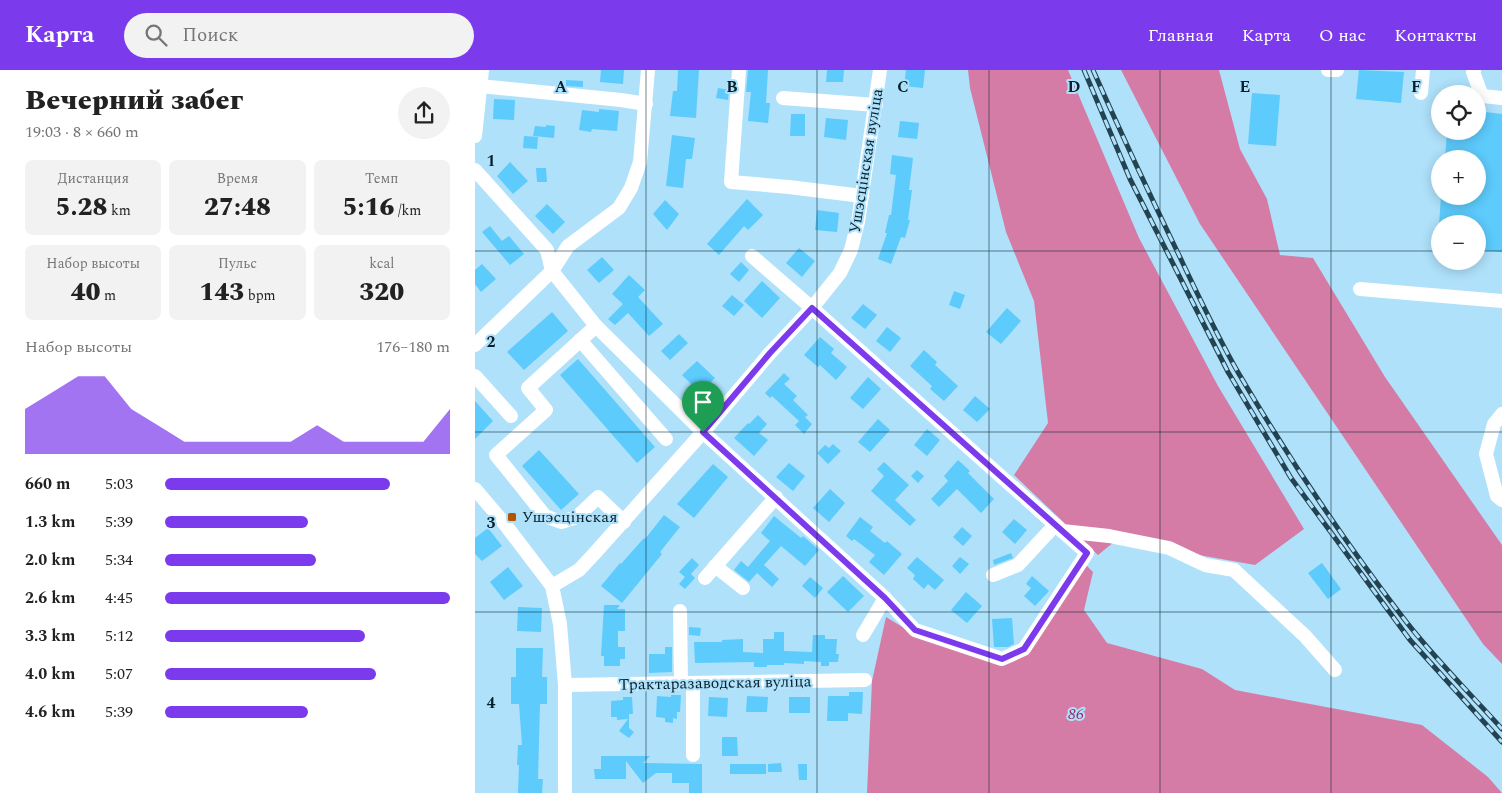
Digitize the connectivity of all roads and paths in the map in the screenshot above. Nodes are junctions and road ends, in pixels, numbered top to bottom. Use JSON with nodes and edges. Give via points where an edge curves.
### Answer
{"nodes":[{"id":1,"x":482,"y":70,"type":"edge"},
{"id":2,"x":648,"y":70,"type":"edge"},
{"id":3,"x":739,"y":70,"type":"edge"},
{"id":4,"x":880,"y":70,"type":"edge"},
{"id":5,"x":1328,"y":70,"type":"edge"},
{"id":6,"x":1337,"y":70,"type":"edge"},
{"id":7,"x":1423,"y":70,"type":"edge"},
{"id":8,"x":1474,"y":70,"type":"edge"},
{"id":9,"x":480,"y":86,"type":"junction"},
{"id":10,"x":1421,"y":93,"type":"dead end"},
{"id":11,"x":783,"y":98,"type":"dead end"},
{"id":12,"x":1502,"y":98,"type":"edge"},
{"id":13,"x":646,"y":104,"type":"junction"},
{"id":14,"x":875,"y":105,"type":"junction"},
{"id":15,"x":475,"y":136,"type":"edge"},
{"id":16,"x":475,"y":170,"type":"edge"},
{"id":17,"x":862,"y":196,"type":"junction"},
{"id":18,"x":752,"y":256,"type":"dead end"},
{"id":19,"x":552,"y":271,"type":"junction"},
{"id":20,"x":1360,"y":289,"type":"dead end"},
{"id":21,"x":1502,"y":301,"type":"edge"},
{"id":22,"x":812,"y":308,"type":"junction"},
{"id":23,"x":596,"y":326,"type":"junction"},
{"id":24,"x":580,"y":340,"type":"junction"},
{"id":25,"x":475,"y":344,"type":"edge"},
{"id":26,"x":475,"y":376,"type":"edge"},
{"id":27,"x":1502,"y":414,"type":"edge"},
{"id":28,"x":511,"y":416,"type":"dead end"},
{"id":29,"x":703,"y":432,"type":"junction"},
{"id":30,"x":666,"y":438,"type":"dead end"},
{"id":31,"x":475,"y":489,"type":"edge"},
{"id":32,"x":775,"y":497,"type":"junction"},
{"id":33,"x":1502,"y":500,"type":"edge"},
{"id":34,"x":624,"y":522,"type":"junction"},
{"id":35,"x":1059,"y":528,"type":"junction"},
{"id":36,"x":715,"y":566,"type":"junction"},
{"id":37,"x":993,"y":575,"type":"dead end"},
{"id":38,"x":705,"y":578,"type":"dead end"},
{"id":39,"x":552,"y":586,"type":"junction"},
{"id":40,"x":743,"y":588,"type":"dead end"},
{"id":41,"x":885,"y":598,"type":"junction"},
{"id":42,"x":680,"y":611,"type":"dead end"},
{"id":43,"x":863,"y":635,"type":"dead end"},
{"id":44,"x":1335,"y":670,"type":"dead end"},
{"id":45,"x":865,"y":680,"type":"dead end"},
{"id":46,"x":687,"y":683,"type":"junction"},
{"id":47,"x":565,"y":685,"type":"junction"},
{"id":48,"x":693,"y":755,"type":"dead end"},
{"id":49,"x":565,"y":793,"type":"edge"}],
"edges":[{"from":1,"to":9,"type":"street"},
{"from":2,"to":13,"type":"street"},
{"from":3,"to":17,"type":"street","via":[[731,182]]},
{"from":4,"to":14,"type":"street","name":"Ушэсцінская вуліца"},
{"from":5,"to":6,"type":"street"},
{"from":7,"to":10,"type":"street"},
{"from":8,"to":12,"type":"street","via":[[1482,96]]},
{"from":9,"to":13,"type":"street"},
{"from":9,"to":15,"type":"street"},
{"from":11,"to":14,"type":"street"},
{"from":13,"to":19,"type":"street","via":[[639,162],[631,188],[619,208],[568,246]]},
{"from":14,"to":17,"type":"street","name":"Ушэсцінская вуліца"},
{"from":16,"to":19,"type":"street","via":[[547,250]]},
{"from":17,"to":22,"type":"street","name":"Ушэсцінская вуліца","via":[[847,262]]},
{"from":18,"to":22,"type":"street"},
{"from":19,"to":23,"type":"street"},
{"from":19,"to":25,"type":"street"},
{"from":20,"to":21,"type":"street"},
{"from":22,"to":29,"type":"street","name":"Ушэсцінская вуліца"},
{"from":22,"to":35,"type":"street"},
{"from":23,"to":24,"type":"street"},
{"from":23,"to":29,"type":"street"},
{"from":24,"to":30,"type":"street"},
{"from":24,"to":34,"type":"street","via":[[528,388],[546,410],[496,455],[545,516],[561,522],[577,518],[598,497]]},
{"from":26,"to":28,"type":"street"},
{"from":27,"to":33,"type":"street","via":[[1494,424],[1486,454],[1497,496]]},
{"from":29,"to":32,"type":"street"},
{"from":29,"to":34,"type":"street","name":"Ушэсцінская вуліца"},
{"from":31,"to":39,"type":"street"},
{"from":32,"to":36,"type":"street"},
{"from":32,"to":41,"type":"street"},
{"from":34,"to":39,"type":"street","name":"Ушэсцінская вуліца","via":[[579,570]]},
{"from":35,"to":37,"type":"street","via":[[1018,565]]},
{"from":35,"to":41,"type":"street","via":[[1087,553],[1024,649],[1002,659],[915,630]]},
{"from":35,"to":44,"type":"street","via":[[1169,548],[1205,565],[1234,570],[1305,636]]},
{"from":36,"to":38,"type":"street"},
{"from":36,"to":40,"type":"street"},
{"from":39,"to":47,"type":"street","via":[[560,624]]},
{"from":41,"to":43,"type":"street"},
{"from":42,"to":46,"type":"street"},
{"from":45,"to":46,"type":"street","name":"Трактаразаводская вуліца"},
{"from":46,"to":47,"type":"street","name":"Трактаразаводская вуліца"},
{"from":46,"to":48,"type":"street"},
{"from":47,"to":49,"type":"street"}]}
